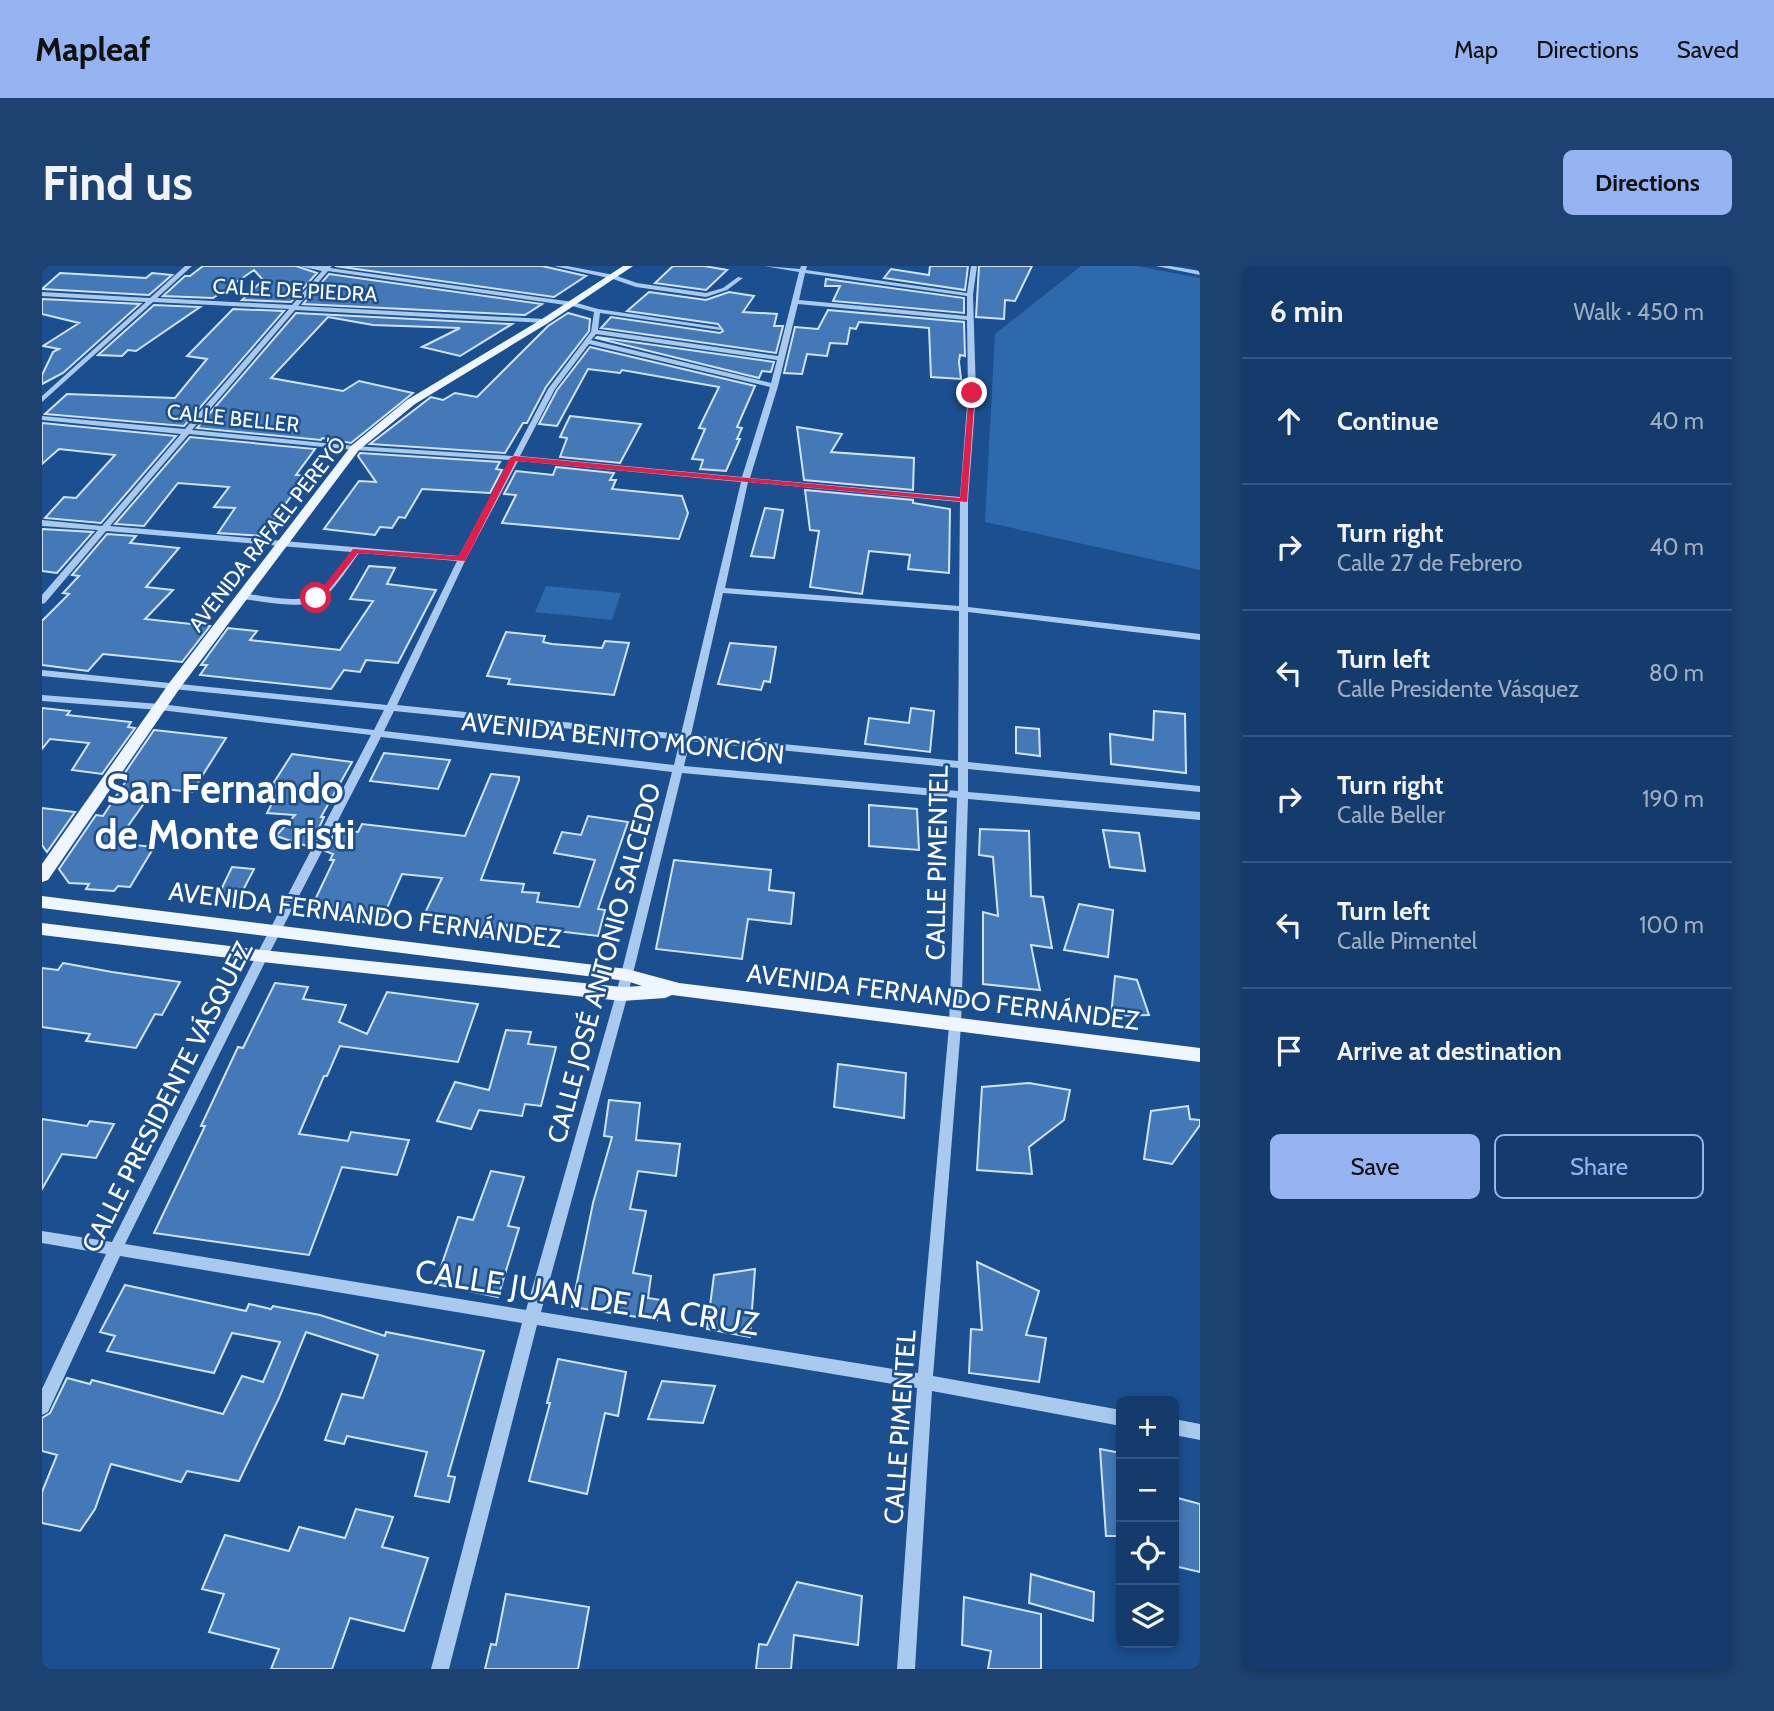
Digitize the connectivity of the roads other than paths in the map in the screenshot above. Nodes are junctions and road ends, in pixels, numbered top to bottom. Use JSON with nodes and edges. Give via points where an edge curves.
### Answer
{"nodes":[{"id":1,"x":189,"y":266,"type":"edge"},
{"id":2,"x":302,"y":266,"type":"edge"},
{"id":3,"x":557,"y":266,"type":"edge"},
{"id":4,"x":601,"y":266,"type":"edge"},
{"id":5,"x":629,"y":266,"type":"edge"},
{"id":6,"x":767,"y":266,"type":"edge"},
{"id":7,"x":974,"y":266,"type":"edge"},
{"id":8,"x":1159,"y":266,"type":"edge"},
{"id":9,"x":328,"y":268,"type":"edge"},
{"id":10,"x":803,"y":269,"type":"edge"},
{"id":11,"x":592,"y":273,"type":"junction"},
{"id":12,"x":1200,"y":274,"type":"edge"},
{"id":13,"x":614,"y":277,"type":"junction"},
{"id":14,"x":740,"y":278,"type":"dead end"},
{"id":15,"x":42,"y":294,"type":"edge"},
{"id":16,"x":970,"y":295,"type":"junction"},
{"id":17,"x":152,"y":300,"type":"junction"},
{"id":18,"x":794,"y":302,"type":"junction"},
{"id":19,"x":573,"y":304,"type":"junction"},
{"id":20,"x":293,"y":307,"type":"junction"},
{"id":21,"x":597,"y":312,"type":"junction"},
{"id":22,"x":970,"y":318,"type":"junction"},
{"id":23,"x":545,"y":321,"type":"junction"},
{"id":24,"x":718,"y":329,"type":"dead end"},
{"id":25,"x":590,"y":337,"type":"junction"},
{"id":26,"x":781,"y":358,"type":"junction"},
{"id":27,"x":774,"y":386,"type":"junction"},
{"id":28,"x":42,"y":400,"type":"edge"},
{"id":29,"x":42,"y":418,"type":"edge"},
{"id":30,"x":189,"y":431,"type":"junction"},
{"id":31,"x":355,"y":448,"type":"junction"},
{"id":32,"x":514,"y":458,"type":"junction"},
{"id":33,"x":745,"y":480,"type":"junction"},
{"id":34,"x":964,"y":500,"type":"junction"},
{"id":35,"x":42,"y":523,"type":"edge"},
{"id":36,"x":105,"y":530,"type":"junction"},
{"id":37,"x":279,"y":545,"type":"junction"},
{"id":38,"x":356,"y":551,"type":"junction"},
{"id":39,"x":462,"y":559,"type":"junction"},
{"id":40,"x":719,"y":590,"type":"junction"},
{"id":41,"x":241,"y":596,"type":"junction"},
{"id":42,"x":42,"y":601,"type":"edge"},
{"id":43,"x":965,"y":609,"type":"junction"},
{"id":44,"x":1200,"y":637,"type":"edge"},
{"id":45,"x":42,"y":673,"type":"edge"},
{"id":46,"x":175,"y":685,"type":"junction"},
{"id":47,"x":42,"y":698,"type":"edge"},
{"id":48,"x":160,"y":707,"type":"junction"},
{"id":49,"x":390,"y":709,"type":"junction"},
{"id":50,"x":376,"y":733,"type":"junction"},
{"id":51,"x":686,"y":736,"type":"junction"},
{"id":52,"x":962,"y":766,"type":"junction"},
{"id":53,"x":678,"y":769,"type":"junction"},
{"id":54,"x":1200,"y":789,"type":"edge"},
{"id":55,"x":962,"y":794,"type":"junction"},
{"id":56,"x":1200,"y":816,"type":"edge"},
{"id":57,"x":42,"y":876,"type":"edge"},
{"id":58,"x":42,"y":902,"type":"edge"},
{"id":59,"x":42,"y":929,"type":"edge"},
{"id":60,"x":277,"y":929,"type":"junction"},
{"id":61,"x":262,"y":956,"type":"junction"},
{"id":62,"x":627,"y":975,"type":"junction"},
{"id":63,"x":679,"y":990,"type":"junction"},
{"id":64,"x":622,"y":994,"type":"junction"},
{"id":65,"x":955,"y":1026,"type":"junction"},
{"id":66,"x":1200,"y":1055,"type":"edge"},
{"id":67,"x":42,"y":1237,"type":"edge"},
{"id":68,"x":115,"y":1250,"type":"junction"},
{"id":69,"x":531,"y":1319,"type":"junction"},
{"id":70,"x":925,"y":1382,"type":"junction"},
{"id":71,"x":42,"y":1407,"type":"edge"},
{"id":72,"x":1116,"y":1417,"type":"edge"},
{"id":73,"x":1179,"y":1428,"type":"edge"},
{"id":74,"x":1200,"y":1432,"type":"edge"},
{"id":75,"x":440,"y":1669,"type":"edge"},
{"id":76,"x":906,"y":1669,"type":"edge"}],
"edges":[{"from":1,"to":17,"type":"street"},
{"from":2,"to":9,"type":"street"},
{"from":3,"to":11,"type":"street"},
{"from":4,"to":11,"type":"street"},
{"from":5,"to":13,"type":"main road","name":"AVENIDA RAFAEL PEREYÓ"},
{"from":6,"to":10,"type":"street"},
{"from":7,"to":16,"type":"street","name":"CALLE PIMENTEL"},
{"from":8,"to":12,"type":"street"},
{"from":9,"to":19,"type":"street"},
{"from":9,"to":20,"type":"street"},
{"from":10,"to":16,"type":"street"},
{"from":10,"to":18,"type":"street","name":"CALLE JOSÉ ANTONIO SALCEDO"},
{"from":11,"to":13,"type":"street"},
{"from":13,"to":14,"type":"street","via":[[636,285],[706,295]]},
{"from":13,"to":19,"type":"main road","name":"AVENIDA RAFAEL PEREYÓ"},
{"from":15,"to":17,"type":"street","name":"CALLE DE PIEDRA"},
{"from":16,"to":22,"type":"street","name":"CALLE PIMENTEL"},
{"from":17,"to":20,"type":"street","name":"CALLE DE PIEDRA"},
{"from":17,"to":28,"type":"street"},
{"from":18,"to":22,"type":"street"},
{"from":18,"to":26,"type":"street","name":"CALLE JOSÉ ANTONIO SALCEDO"},
{"from":19,"to":21,"type":"street"},
{"from":19,"to":23,"type":"main road","name":"AVENIDA RAFAEL PEREYÓ"},
{"from":20,"to":23,"type":"street","name":"CALLE DE PIEDRA"},
{"from":20,"to":30,"type":"street"},
{"from":21,"to":24,"type":"street"},
{"from":21,"to":25,"type":"street","name":"CALLE PRESIDENTE VÁSQUEZ"},
{"from":22,"to":34,"type":"street","name":"CALLE PIMENTEL","via":[[972,393]]},
{"from":23,"to":31,"type":"main road","name":"AVENIDA RAFAEL PEREYÓ","via":[[411,402]]},
{"from":25,"to":26,"type":"street"},
{"from":25,"to":27,"type":"street"},
{"from":25,"to":32,"type":"street","name":"CALLE PRESIDENTE VÁSQUEZ","via":[[552,389]]},
{"from":26,"to":27,"type":"street","name":"CALLE JOSÉ ANTONIO SALCEDO"},
{"from":27,"to":33,"type":"street","name":"CALLE JOSÉ ANTONIO SALCEDO"},
{"from":29,"to":30,"type":"street","name":"CALLE BELLER"},
{"from":30,"to":31,"type":"street","name":"CALLE BELLER"},
{"from":30,"to":36,"type":"street"},
{"from":31,"to":32,"type":"street","name":"CALLE BELLER"},
{"from":31,"to":37,"type":"main road","name":"AVENIDA RAFAEL PEREYÓ"},
{"from":32,"to":33,"type":"street","name":"CALLE BELLER"},
{"from":32,"to":39,"type":"street","name":"CALLE PRESIDENTE VÁSQUEZ"},
{"from":33,"to":34,"type":"street","name":"CALLE BELLER"},
{"from":33,"to":40,"type":"street","name":"CALLE JOSÉ ANTONIO SALCEDO"},
{"from":34,"to":43,"type":"street","name":"CALLE PIMENTEL"},
{"from":35,"to":36,"type":"street"},
{"from":36,"to":37,"type":"street"},
{"from":36,"to":42,"type":"street"},
{"from":37,"to":38,"type":"street"},
{"from":37,"to":41,"type":"main road","name":"AVENIDA RAFAEL PEREYÓ"},
{"from":38,"to":39,"type":"street"},
{"from":38,"to":41,"type":"street","via":[[316,598]]},
{"from":39,"to":49,"type":"street","name":"CALLE PRESIDENTE VÁSQUEZ"},
{"from":40,"to":43,"type":"street"},
{"from":40,"to":51,"type":"street","name":"CALLE JOSÉ ANTONIO SALCEDO"},
{"from":41,"to":46,"type":"main road","name":"AVENIDA RAFAEL PEREYÓ"},
{"from":43,"to":44,"type":"street"},
{"from":43,"to":52,"type":"street","name":"CALLE PIMENTEL"},
{"from":45,"to":46,"type":"street","name":"AVENIDA BENITO MONCIÓN"},
{"from":46,"to":48,"type":"main road","name":"AVENIDA RAFAEL PEREYÓ"},
{"from":46,"to":49,"type":"street","name":"AVENIDA BENITO MONCIÓN"},
{"from":47,"to":48,"type":"street","name":"AVENIDA BENITO MONCIÓN"},
{"from":48,"to":50,"type":"street","name":"AVENIDA BENITO MONCIÓN"},
{"from":48,"to":57,"type":"main road","name":"AVENIDA RAFAEL PEREYÓ"},
{"from":49,"to":50,"type":"street","name":"CALLE PRESIDENTE VÁSQUEZ"},
{"from":49,"to":51,"type":"street","name":"AVENIDA BENITO MONCIÓN"},
{"from":50,"to":53,"type":"street","name":"AVENIDA BENITO MONCIÓN"},
{"from":50,"to":60,"type":"street","name":"CALLE PRESIDENTE VÁSQUEZ"},
{"from":51,"to":52,"type":"street","name":"AVENIDA BENITO MONCIÓN"},
{"from":51,"to":53,"type":"street","name":"CALLE JOSÉ ANTONIO SALCEDO"},
{"from":52,"to":54,"type":"street","name":"AVENIDA BENITO MONCIÓN"},
{"from":52,"to":55,"type":"street","name":"CALLE PIMENTEL"},
{"from":53,"to":55,"type":"street","name":"AVENIDA BENITO MONCIÓN"},
{"from":53,"to":62,"type":"street","name":"CALLE JOSÉ ANTONIO SALCEDO"},
{"from":55,"to":56,"type":"street","name":"AVENIDA BENITO MONCIÓN"},
{"from":55,"to":65,"type":"street","name":"CALLE PIMENTEL"},
{"from":58,"to":60,"type":"main road","name":"AVENIDA FERNANDO FERNÁNDEZ"},
{"from":59,"to":61,"type":"main road","name":"AVENIDA FERNANDO FERNÁNDEZ"},
{"from":60,"to":61,"type":"street","name":"CALLE PRESIDENTE VÁSQUEZ"},
{"from":60,"to":62,"type":"main road","name":"AVENIDA FERNANDO FERNÁNDEZ"},
{"from":61,"to":64,"type":"main road","name":"AVENIDA FERNANDO FERNÁNDEZ"},
{"from":61,"to":68,"type":"street","name":"CALLE PRESIDENTE VÁSQUEZ"},
{"from":62,"to":63,"type":"main road","name":"AVENIDA FERNANDO FERNÁNDEZ"},
{"from":62,"to":64,"type":"street","name":"CALLE JOSÉ ANTONIO SALCEDO"},
{"from":63,"to":64,"type":"main road","name":"AVENIDA FERNANDO FERNÁNDEZ"},
{"from":63,"to":65,"type":"main road","name":"AVENIDA FERNANDO FERNÁNDEZ"},
{"from":64,"to":69,"type":"street","name":"CALLE JOSÉ ANTONIO SALCEDO"},
{"from":65,"to":66,"type":"main road","name":"AVENIDA FERNANDO FERNÁNDEZ"},
{"from":65,"to":70,"type":"street","name":"CALLE PIMENTEL"},
{"from":67,"to":68,"type":"street","name":"CALLE JUAN DE LA CRUZ"},
{"from":68,"to":69,"type":"street","name":"CALLE JUAN DE LA CRUZ"},
{"from":68,"to":71,"type":"street","name":"CALLE PRESIDENTE VÁSQUEZ"},
{"from":69,"to":70,"type":"street","name":"CALLE JUAN DE LA CRUZ"},
{"from":69,"to":75,"type":"street","name":"CALLE JOSÉ ANTONIO SALCEDO"},
{"from":70,"to":72,"type":"street","name":"CALLE JUAN DE LA CRUZ"},
{"from":70,"to":76,"type":"street","name":"CALLE PIMENTEL"},
{"from":73,"to":74,"type":"street"}]}
